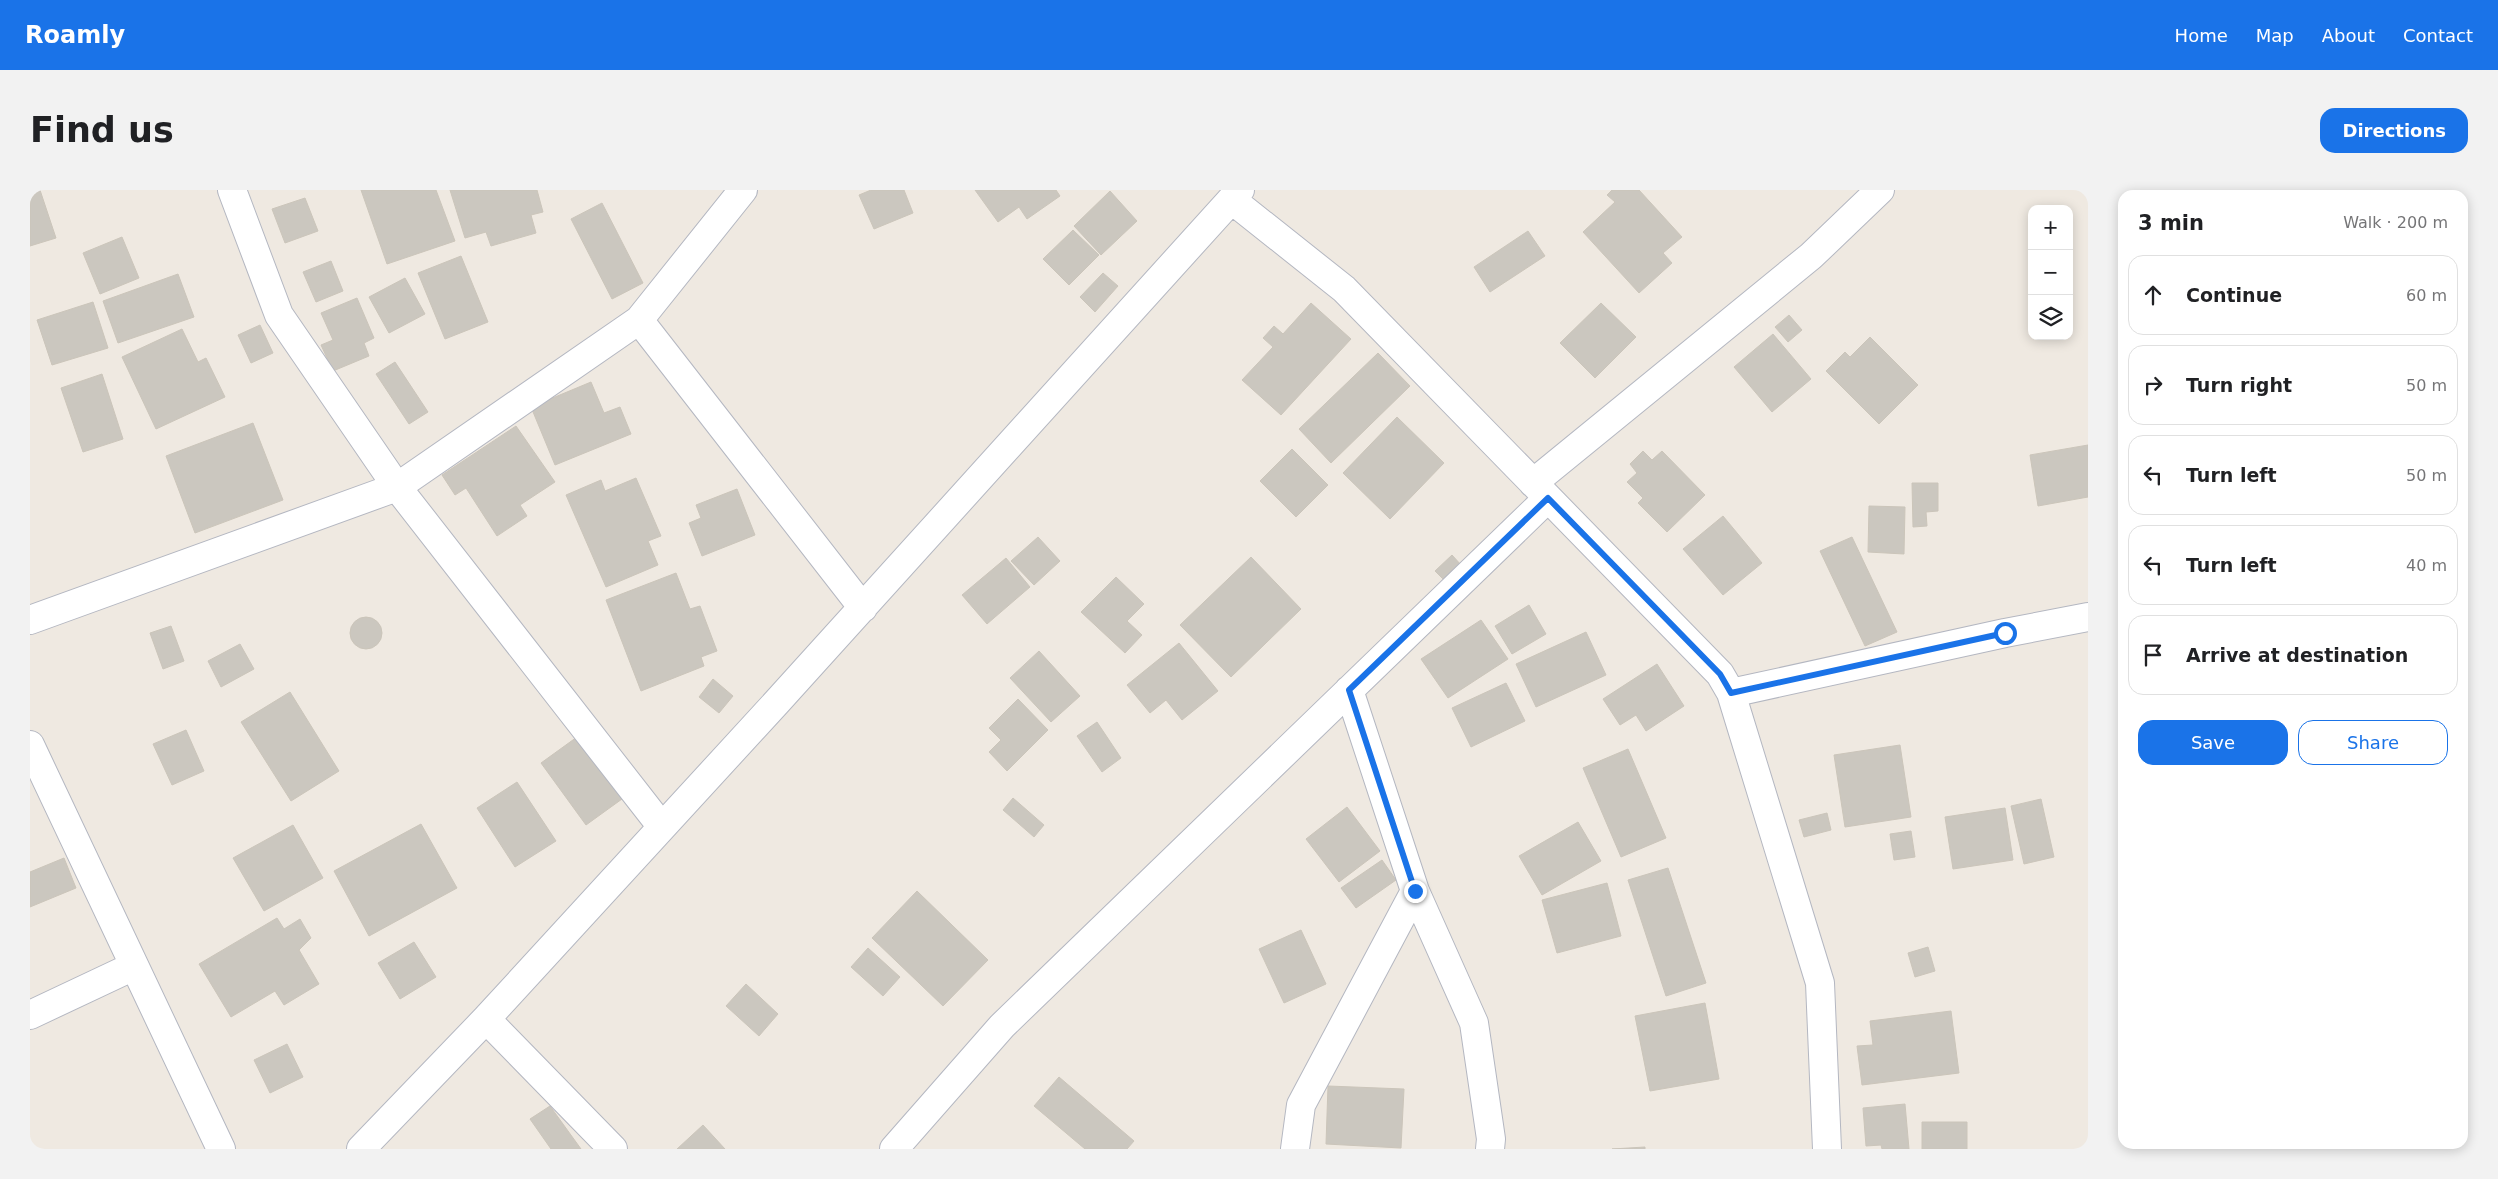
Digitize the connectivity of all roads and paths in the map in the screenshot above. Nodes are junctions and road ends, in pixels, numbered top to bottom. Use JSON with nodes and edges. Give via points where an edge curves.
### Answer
{"nodes":[{"id":1,"x":232,"y":190,"type":"edge"},
{"id":2,"x":743,"y":190,"type":"edge"},
{"id":3,"x":1880,"y":190,"type":"edge"},
{"id":4,"x":1236,"y":195,"type":"edge"},
{"id":5,"x":639,"y":320,"type":"junction"},
{"id":6,"x":397,"y":488,"type":"junction"},
{"id":7,"x":1541,"y":491,"type":"junction"},
{"id":8,"x":863,"y":608,"type":"junction"},
{"id":9,"x":2088,"y":617,"type":"edge"},
{"id":10,"x":30,"y":620,"type":"edge"},
{"id":11,"x":1349,"y":690,"type":"junction"},
{"id":12,"x":1731,"y":693,"type":"junction"},
{"id":13,"x":30,"y":745,"type":"edge"},
{"id":14,"x":662,"y":827,"type":"junction"},
{"id":15,"x":1415,"y":891,"type":"junction"},
{"id":16,"x":134,"y":966,"type":"junction"},
{"id":17,"x":30,"y":1015,"type":"edge"},
{"id":18,"x":486,"y":1019,"type":"junction"},
{"id":19,"x":221,"y":1149,"type":"edge"},
{"id":20,"x":361,"y":1149,"type":"edge"},
{"id":21,"x":613,"y":1149,"type":"edge"},
{"id":22,"x":894,"y":1149,"type":"edge"},
{"id":23,"x":1295,"y":1149,"type":"edge"},
{"id":24,"x":1490,"y":1149,"type":"edge"},
{"id":25,"x":1827,"y":1149,"type":"edge"}],
"edges":[{"from":1,"to":6,"type":"street","via":[[279,315]]},
{"from":2,"to":5,"type":"street"},
{"from":3,"to":7,"type":"street","via":[[1811,256]]},
{"from":4,"to":7,"type":"street","via":[[1344,289]]},
{"from":4,"to":8,"type":"street"},
{"from":5,"to":6,"type":"street"},
{"from":5,"to":8,"type":"street"},
{"from":6,"to":10,"type":"street"},
{"from":6,"to":14,"type":"street"},
{"from":7,"to":11,"type":"street"},
{"from":7,"to":12,"type":"street","via":[[1720,674]]},
{"from":8,"to":14,"type":"street"},
{"from":9,"to":12,"type":"street"},
{"from":11,"to":15,"type":"street"},
{"from":11,"to":22,"type":"street","via":[[1002,1026]]},
{"from":12,"to":25,"type":"street","via":[[1820,983]]},
{"from":13,"to":16,"type":"street"},
{"from":14,"to":18,"type":"street"},
{"from":15,"to":23,"type":"street","via":[[1301,1105]]},
{"from":15,"to":24,"type":"street","via":[[1474,1023]]},
{"from":16,"to":17,"type":"street"},
{"from":16,"to":19,"type":"street"},
{"from":18,"to":20,"type":"street"},
{"from":18,"to":21,"type":"street"}]}
